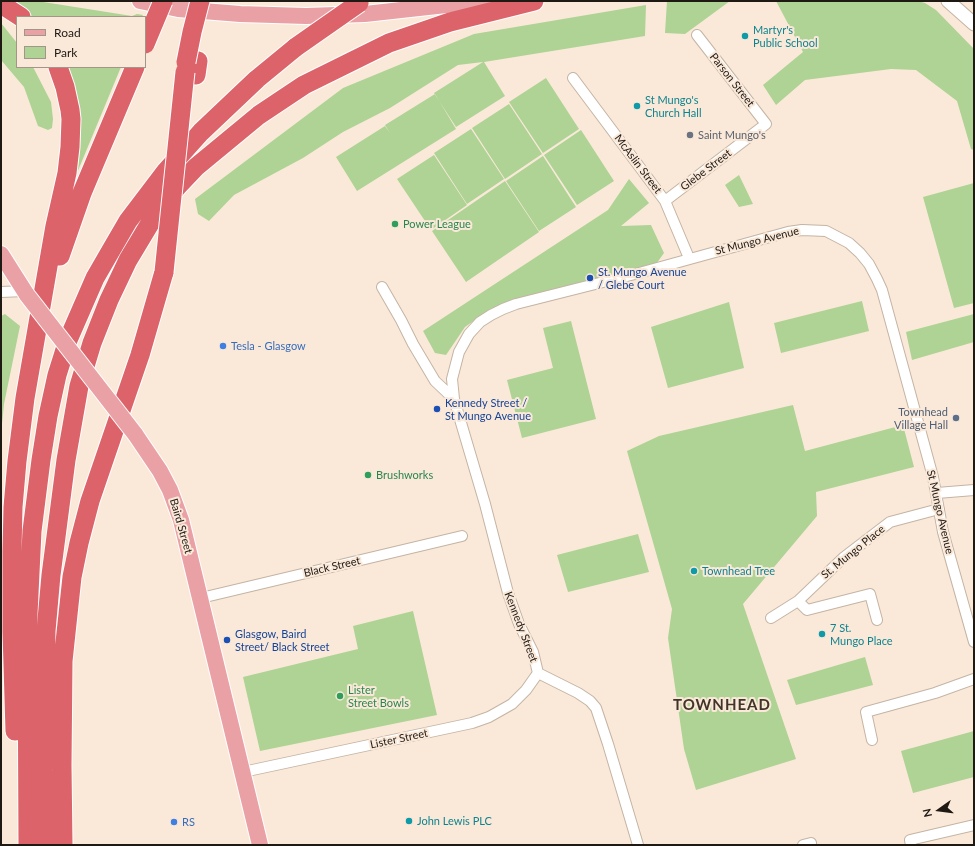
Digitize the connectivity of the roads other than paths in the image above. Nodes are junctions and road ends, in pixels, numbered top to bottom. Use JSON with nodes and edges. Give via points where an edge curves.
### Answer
{"nodes":[{"id":1,"x":140,"y":1,"type":"edge"},
{"id":2,"x":163,"y":1,"type":"edge"},
{"id":3,"x":200,"y":1,"type":"edge"},
{"id":4,"x":212,"y":1,"type":"edge"},
{"id":5,"x":482,"y":1,"type":"edge"},
{"id":6,"x":534,"y":1,"type":"edge"},
{"id":7,"x":948,"y":1,"type":"edge"},
{"id":8,"x":360,"y":2,"type":"edge"},
{"id":9,"x":1,"y":4,"type":"edge"},
{"id":10,"x":19,"y":16,"type":"edge"},
{"id":11,"x":974,"y":24,"type":"edge"},
{"id":12,"x":697,"y":36,"type":"dead end"},
{"id":13,"x":146,"y":42,"type":"edge"},
{"id":14,"x":191,"y":67,"type":"junction"},
{"id":15,"x":58,"y":68,"type":"edge"},
{"id":16,"x":135,"y":68,"type":"edge"},
{"id":17,"x":573,"y":78,"type":"dead end"},
{"id":18,"x":766,"y":124,"type":"joint"},
{"id":19,"x":665,"y":201,"type":"junction"},
{"id":20,"x":1,"y":254,"type":"edge"},
{"id":21,"x":689,"y":258,"type":"junction"},
{"id":22,"x":382,"y":287,"type":"dead end"},
{"id":23,"x":1,"y":292,"type":"edge"},
{"id":24,"x":26,"y":293,"type":"junction"},
{"id":25,"x":32,"y":356,"type":"junction"},
{"id":26,"x":454,"y":399,"type":"junction"},
{"id":27,"x":974,"y":490,"type":"edge"},
{"id":28,"x":937,"y":493,"type":"junction"},
{"id":29,"x":939,"y":509,"type":"junction"},
{"id":30,"x":462,"y":536,"type":"dead end"},
{"id":31,"x":201,"y":598,"type":"junction"},
{"id":32,"x":798,"y":601,"type":"junction"},
{"id":33,"x":771,"y":618,"type":"dead end"},
{"id":34,"x":877,"y":620,"type":"dead end"},
{"id":35,"x":974,"y":642,"type":"edge"},
{"id":36,"x":538,"y":674,"type":"junction"},
{"id":37,"x":974,"y":679,"type":"edge"},
{"id":38,"x":872,"y":740,"type":"dead end"},
{"id":39,"x":243,"y":772,"type":"junction"},
{"id":40,"x":974,"y":825,"type":"edge"},
{"id":41,"x":20,"y":845,"type":"edge"},
{"id":42,"x":28,"y":845,"type":"edge"},
{"id":43,"x":46,"y":845,"type":"edge"},
{"id":44,"x":63,"y":845,"type":"edge"},
{"id":45,"x":260,"y":845,"type":"edge"},
{"id":46,"x":638,"y":845,"type":"edge"},
{"id":47,"x":911,"y":845,"type":"edge"}],
"edges":[{"from":1,"to":5,"type":"main road","via":[[178,9],[306,16],[365,14]]},
{"from":2,"to":13,"type":"highway","bridge":true},
{"from":3,"to":14,"type":"highway","bridge":true,"via":[[192,32]]},
{"from":4,"to":14,"type":"highway"},
{"from":6,"to":43,"type":"highway","via":[[450,22],[395,41],[304,86],[259,115],[196,167],[152,220],[128,260],[92,343],[79,386],[64,468],[46,631],[43,770]]},
{"from":7,"to":11,"type":"street"},
{"from":8,"to":42,"type":"highway","bridge":true,"via":[[296,47],[257,79],[201,132],[162,176],[128,221],[95,278],[68,340],[48,416],[32,531],[27,635]]},
{"from":9,"to":10,"type":"highway"},
{"from":12,"to":18,"type":"street","name":"Parson Street"},
{"from":14,"to":44,"type":"highway","bridge":true,"via":[[184,180],[164,272],[140,355],[90,501],[72,577],[63,661]]},
{"from":15,"to":25,"type":"highway","via":[[70,110],[70,147]]},
{"from":16,"to":25,"type":"highway","via":[[68,231]]},
{"from":17,"to":19,"type":"street","name":"McAslin Street"},
{"from":18,"to":19,"type":"street","name":"Glebe Street"},
{"from":19,"to":21,"type":"street","name":"McAslin Street"},
{"from":20,"to":24,"type":"main road","name":"Baird Street"},
{"from":21,"to":26,"type":"street","name":"St Mungo Avenue","via":[[516,304],[491,315],[469,334],[459,352],[452,379]]},
{"from":21,"to":28,"type":"street","name":"St Mungo Avenue","via":[[802,230],[826,231],[849,243],[860,253],[882,290]]},
{"from":22,"to":26,"type":"street","via":[[435,381]]},
{"from":23,"to":24,"type":"street"},
{"from":24,"to":31,"type":"main road","name":"Baird Street","bridge":true,"via":[[135,434],[160,471],[181,520]]},
{"from":25,"to":41,"type":"highway","via":[[17,461],[12,551],[12,632]]},
{"from":26,"to":36,"type":"street","name":"Kennedy Street","via":[[508,593],[533,652]]},
{"from":27,"to":28,"type":"street"},
{"from":28,"to":29,"type":"street","name":"St Mungo Avenue"},
{"from":29,"to":32,"type":"street","name":"St. Mungo Place","via":[[890,522],[843,558]]},
{"from":29,"to":35,"type":"street","name":"St Mungo Avenue"},
{"from":30,"to":31,"type":"street","name":"Black Street"},
{"from":31,"to":39,"type":"main road","name":"Baird Street"},
{"from":32,"to":33,"type":"street","name":"St. Mungo Place"},
{"from":32,"to":34,"type":"street","via":[[807,610],[870,594]]},
{"from":36,"to":39,"type":"street","name":"Lister Street","via":[[512,704],[472,723]]},
{"from":36,"to":46,"type":"street","name":"Kennedy Street","via":[[590,700],[596,708]]},
{"from":37,"to":38,"type":"street","via":[[866,712]]},
{"from":39,"to":45,"type":"main road","name":"Baird Street"},
{"from":40,"to":47,"type":"street","via":[[910,840]]}]}
